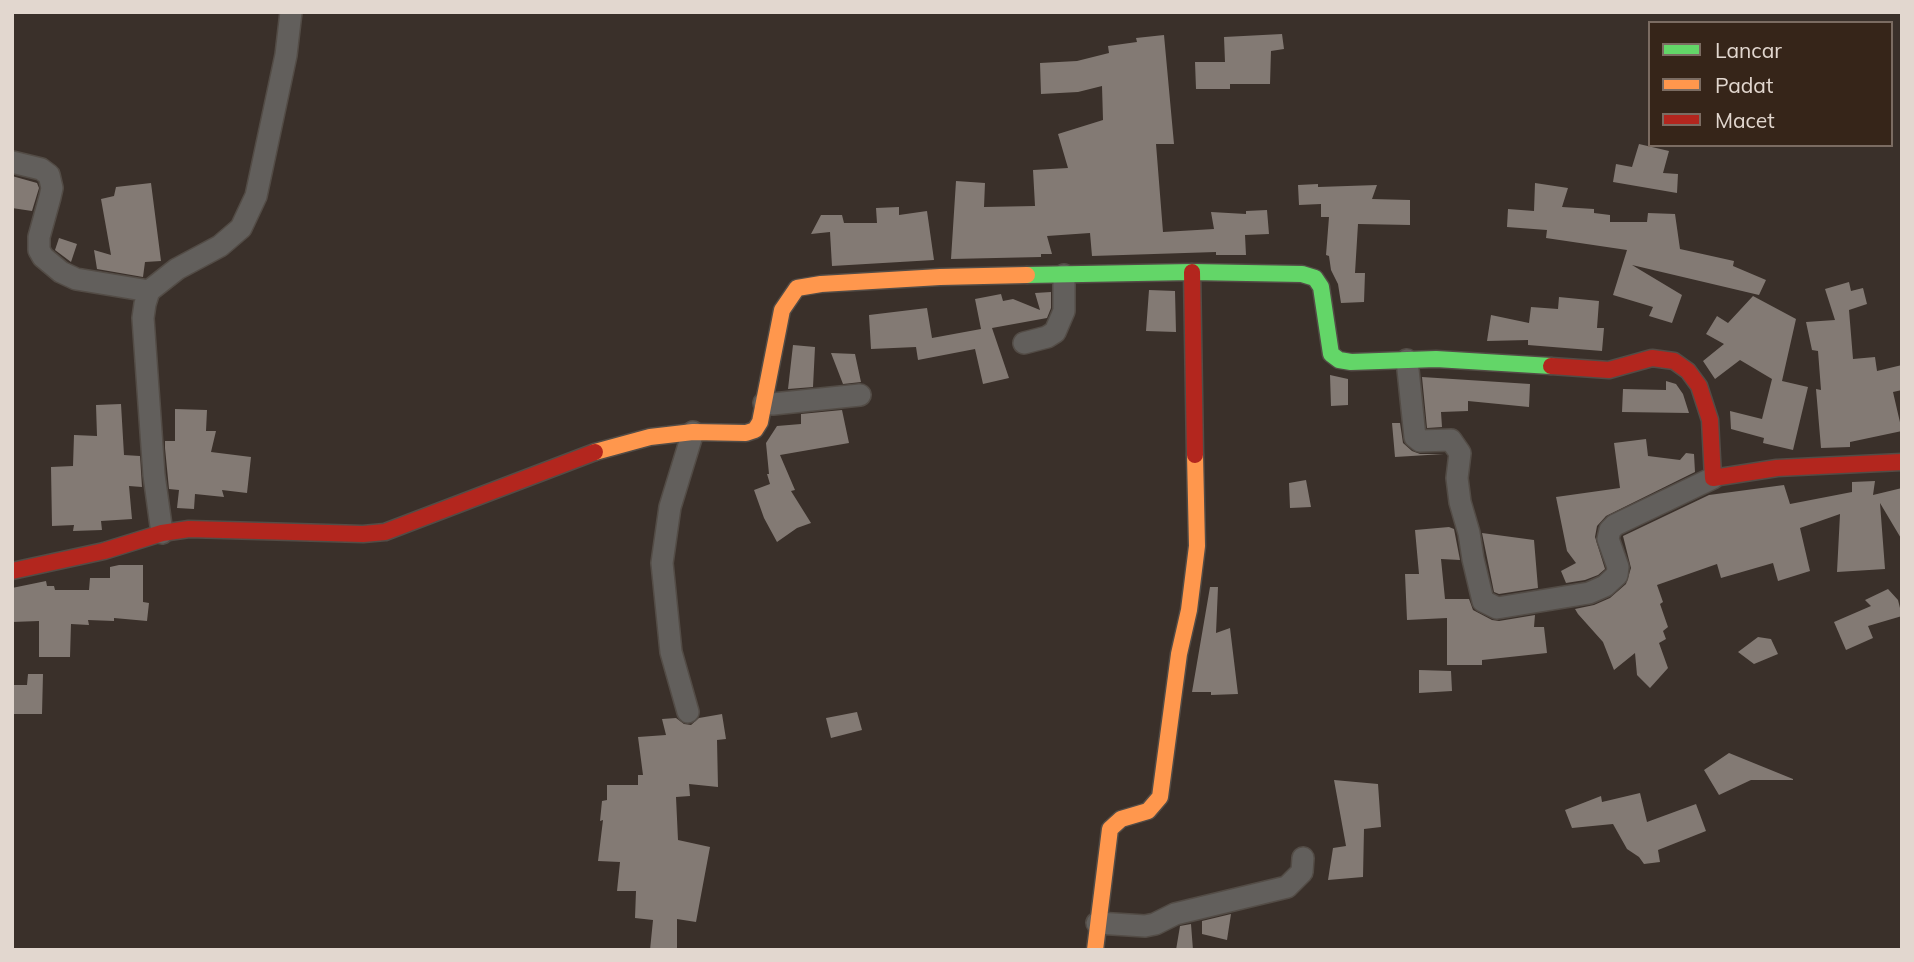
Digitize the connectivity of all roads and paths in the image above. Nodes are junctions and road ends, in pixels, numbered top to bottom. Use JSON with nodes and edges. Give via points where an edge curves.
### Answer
{"nodes":[{"id":1,"x":291,"y":12,"type":"edge"},
{"id":2,"x":12,"y":162,"type":"edge"},
{"id":3,"x":1192,"y":272,"type":"junction"},
{"id":4,"x":1064,"y":275,"type":"junction"},
{"id":5,"x":149,"y":291,"type":"junction"},
{"id":6,"x":1024,"y":343,"type":"dead end"},
{"id":7,"x":1407,"y":360,"type":"junction"},
{"id":8,"x":860,"y":395,"type":"dead end"},
{"id":9,"x":764,"y":402,"type":"junction"},
{"id":10,"x":693,"y":432,"type":"junction"},
{"id":11,"x":1902,"y":462,"type":"edge"},
{"id":12,"x":1713,"y":478,"type":"junction"},
{"id":13,"x":162,"y":533,"type":"junction"},
{"id":14,"x":12,"y":571,"type":"edge"},
{"id":15,"x":688,"y":712,"type":"dead end"},
{"id":16,"x":1303,"y":858,"type":"dead end"},
{"id":17,"x":1097,"y":923,"type":"junction"},
{"id":18,"x":1095,"y":950,"type":"edge"}],
"edges":[{"from":1,"to":5,"type":"street","via":[[256,196],[241,228]]},
{"from":2,"to":5,"type":"street","via":[[49,175],[52,188],[38,237],[43,257],[76,279]]},
{"from":3,"to":4,"type":"street"},
{"from":3,"to":7,"type":"street","via":[[1315,278],[1321,288],[1331,354],[1351,362]]},
{"from":3,"to":17,"type":"street","via":[[1197,546],[1189,610],[1160,797],[1148,811],[1121,818],[1110,829]]},
{"from":4,"to":6,"type":"street","via":[[1064,312],[1055,332]]},
{"from":4,"to":9,"type":"street","via":[[940,277],[797,288],[782,310]]},
{"from":5,"to":13,"type":"street","via":[[143,318]]},
{"from":7,"to":12,"type":"street","via":[[1609,370],[1651,358],[1674,361],[1699,386],[1710,421]]},
{"from":7,"to":12,"type":"street","via":[[1415,436],[1451,440],[1460,453],[1460,502],[1483,601],[1497,608],[1589,593],[1612,582],[1618,567],[1608,539],[1610,530]]},
{"from":8,"to":9,"type":"street"},
{"from":9,"to":10,"type":"street","via":[[755,430]]},
{"from":10,"to":13,"type":"street","via":[[606,448],[385,532],[189,529]]},
{"from":10,"to":15,"type":"street","via":[[670,507],[662,563],[670,652]]},
{"from":11,"to":12,"type":"street","via":[[1777,468]]},
{"from":13,"to":14,"type":"street"},
{"from":16,"to":17,"type":"street","via":[[1302,872],[1287,887],[1175,914],[1155,924]]},
{"from":17,"to":18,"type":"street"}]}
